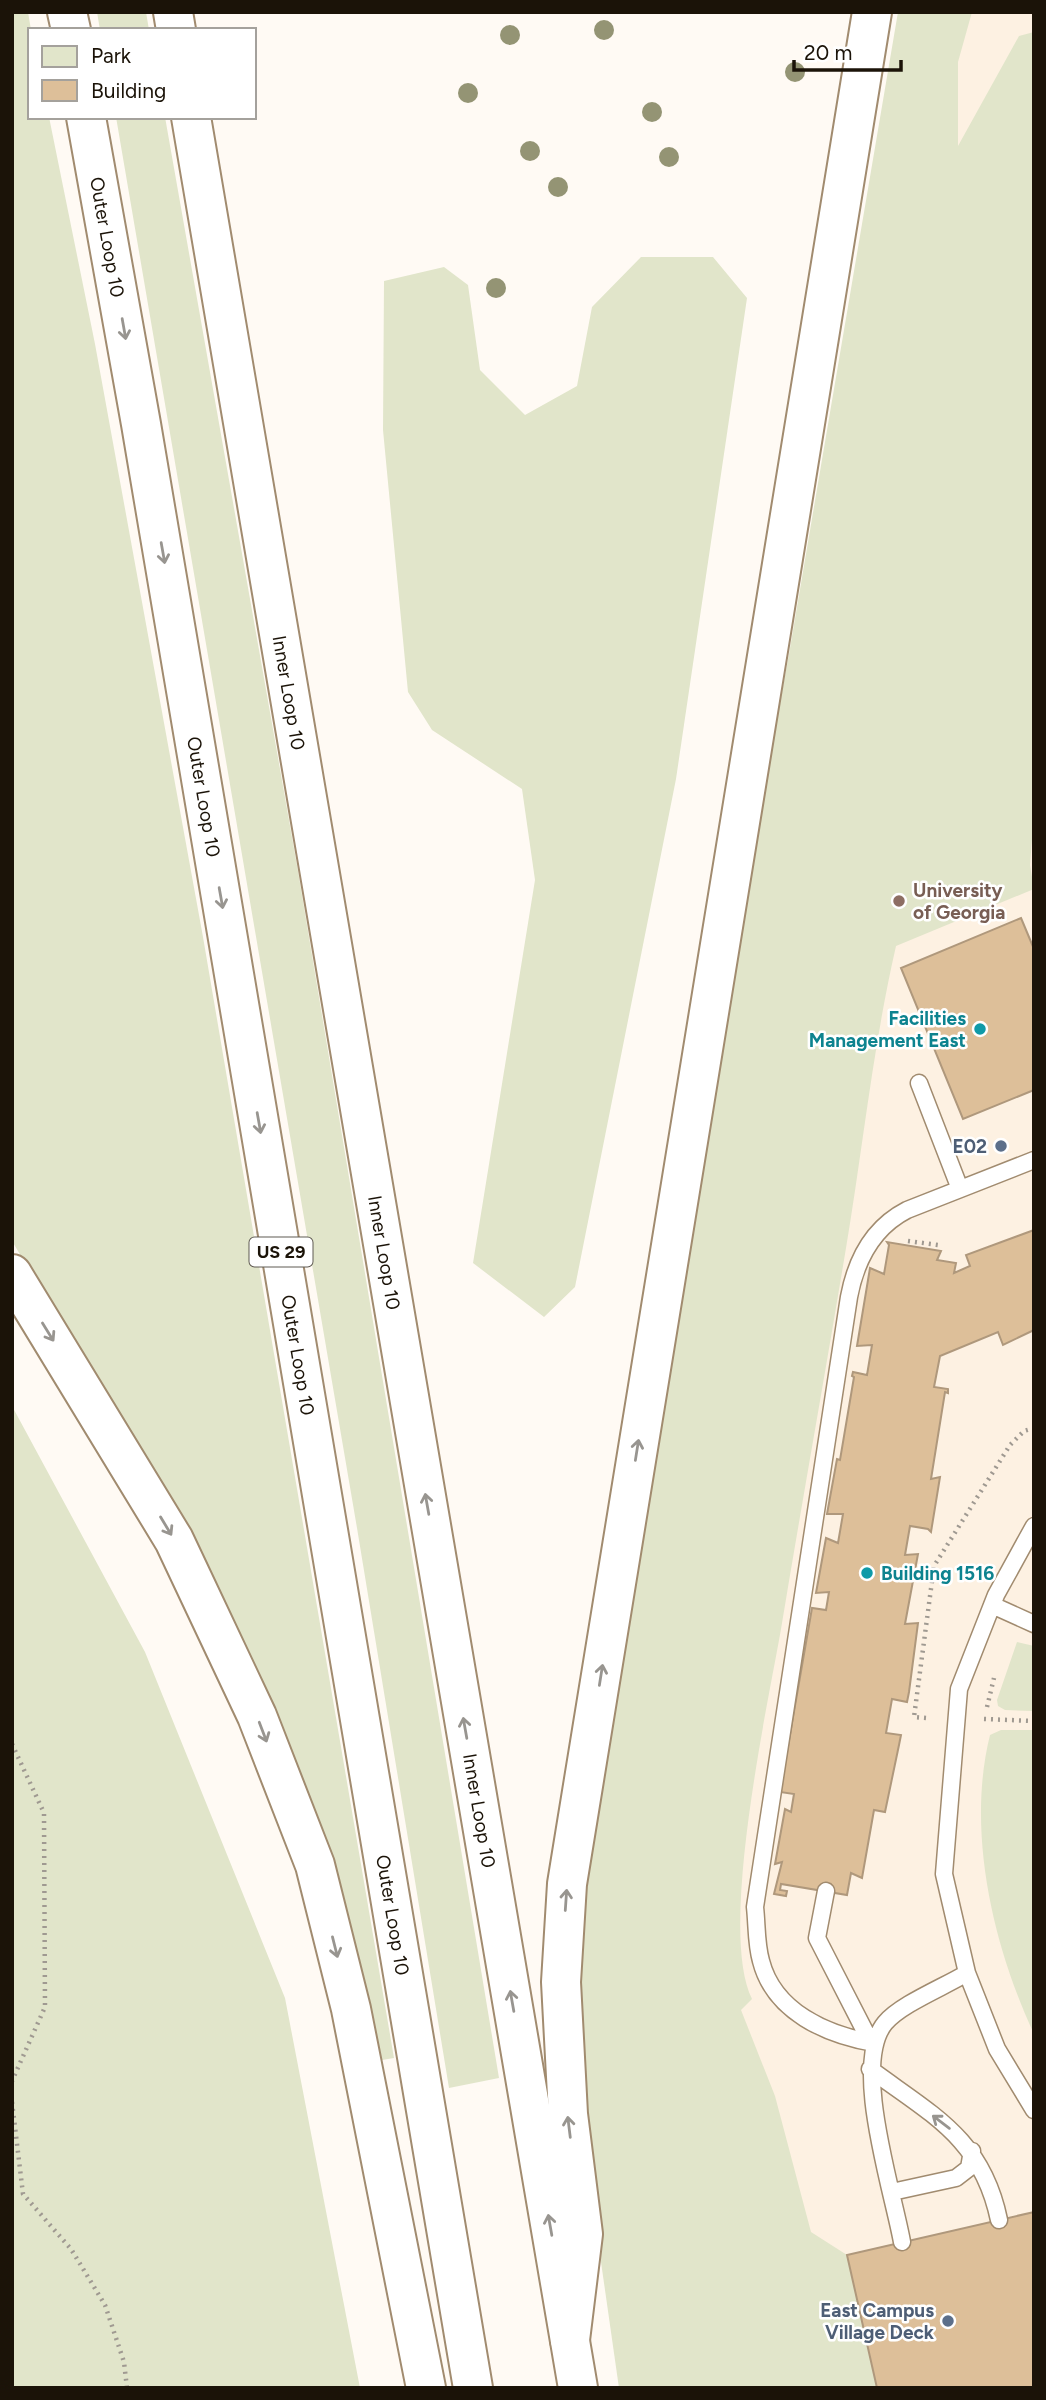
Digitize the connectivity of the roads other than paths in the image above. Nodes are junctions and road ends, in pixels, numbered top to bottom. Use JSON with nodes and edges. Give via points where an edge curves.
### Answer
{"nodes":[{"id":1,"x":872,"y":12,"type":"edge"},
{"id":2,"x":86,"y":119,"type":"edge"},
{"id":3,"x":191,"y":119,"type":"edge"},
{"id":4,"x":919,"y":1083,"type":"dead end"},
{"id":5,"x":1034,"y":1160,"type":"edge"},
{"id":6,"x":960,"y":1189,"type":"junction"},
{"id":7,"x":12,"y":1274,"type":"edge"},
{"id":8,"x":1034,"y":1526,"type":"edge"},
{"id":9,"x":992,"y":1605,"type":"junction"},
{"id":10,"x":1034,"y":1624,"type":"edge"},
{"id":11,"x":826,"y":1891,"type":"dead end"},
{"id":12,"x":967,"y":1973,"type":"junction"},
{"id":13,"x":872,"y":2043,"type":"junction"},
{"id":14,"x":870,"y":2069,"type":"junction"},
{"id":15,"x":1034,"y":2110,"type":"edge"},
{"id":16,"x":972,"y":2151,"type":"junction"},
{"id":17,"x":892,"y":2192,"type":"junction"},
{"id":18,"x":999,"y":2220,"type":"dead end"},
{"id":19,"x":902,"y":2242,"type":"dead end"},
{"id":20,"x":570,"y":2340,"type":"junction"},
{"id":21,"x":426,"y":2388,"type":"edge"},
{"id":22,"x":473,"y":2388,"type":"edge"},
{"id":23,"x":578,"y":2388,"type":"edge"}],
"edges":[{"from":20,"to":1,"type":"highway","one_way":true,"via":[[583,2234],[568,2114],[561,1982],[567,1884]]},
{"from":2,"to":22,"type":"highway","name":"Outer Loop 10","number":"US 29","one_way":true},
{"from":20,"to":3,"type":"highway","name":"Inner Loop 10","one_way":true},
{"from":4,"to":6,"type":"lane"},
{"from":5,"to":6,"type":"lane"},
{"from":6,"to":13,"type":"lane","via":[[888,1222],[865,1249],[853,1279],[755,1907],[760,1961],[782,2000],[815,2025]]},
{"from":7,"to":21,"type":"highway","one_way":true,"via":[[174,1540],[257,1716],[315,1865],[351,2008]]},
{"from":8,"to":9,"type":"lane"},
{"from":9,"to":10,"type":"lane"},
{"from":9,"to":12,"type":"lane","via":[[959,1689],[950,1784],[944,1874]]},
{"from":11,"to":13,"type":"lane","via":[[817,1938]]},
{"from":12,"to":13,"type":"lane","via":[[893,2015]]},
{"from":12,"to":15,"type":"lane","via":[[998,2049]]},
{"from":13,"to":14,"type":"lane"},
{"from":16,"to":14,"type":"lane","one_way":true,"via":[[949,2127]]},
{"from":14,"to":17,"type":"lane"},
{"from":16,"to":17,"type":"lane","via":[[973,2161],[963,2174]]},
{"from":16,"to":18,"type":"lane"},
{"from":17,"to":19,"type":"lane"},
{"from":20,"to":23,"type":"highway","name":"Inner Loop 10"}]}
